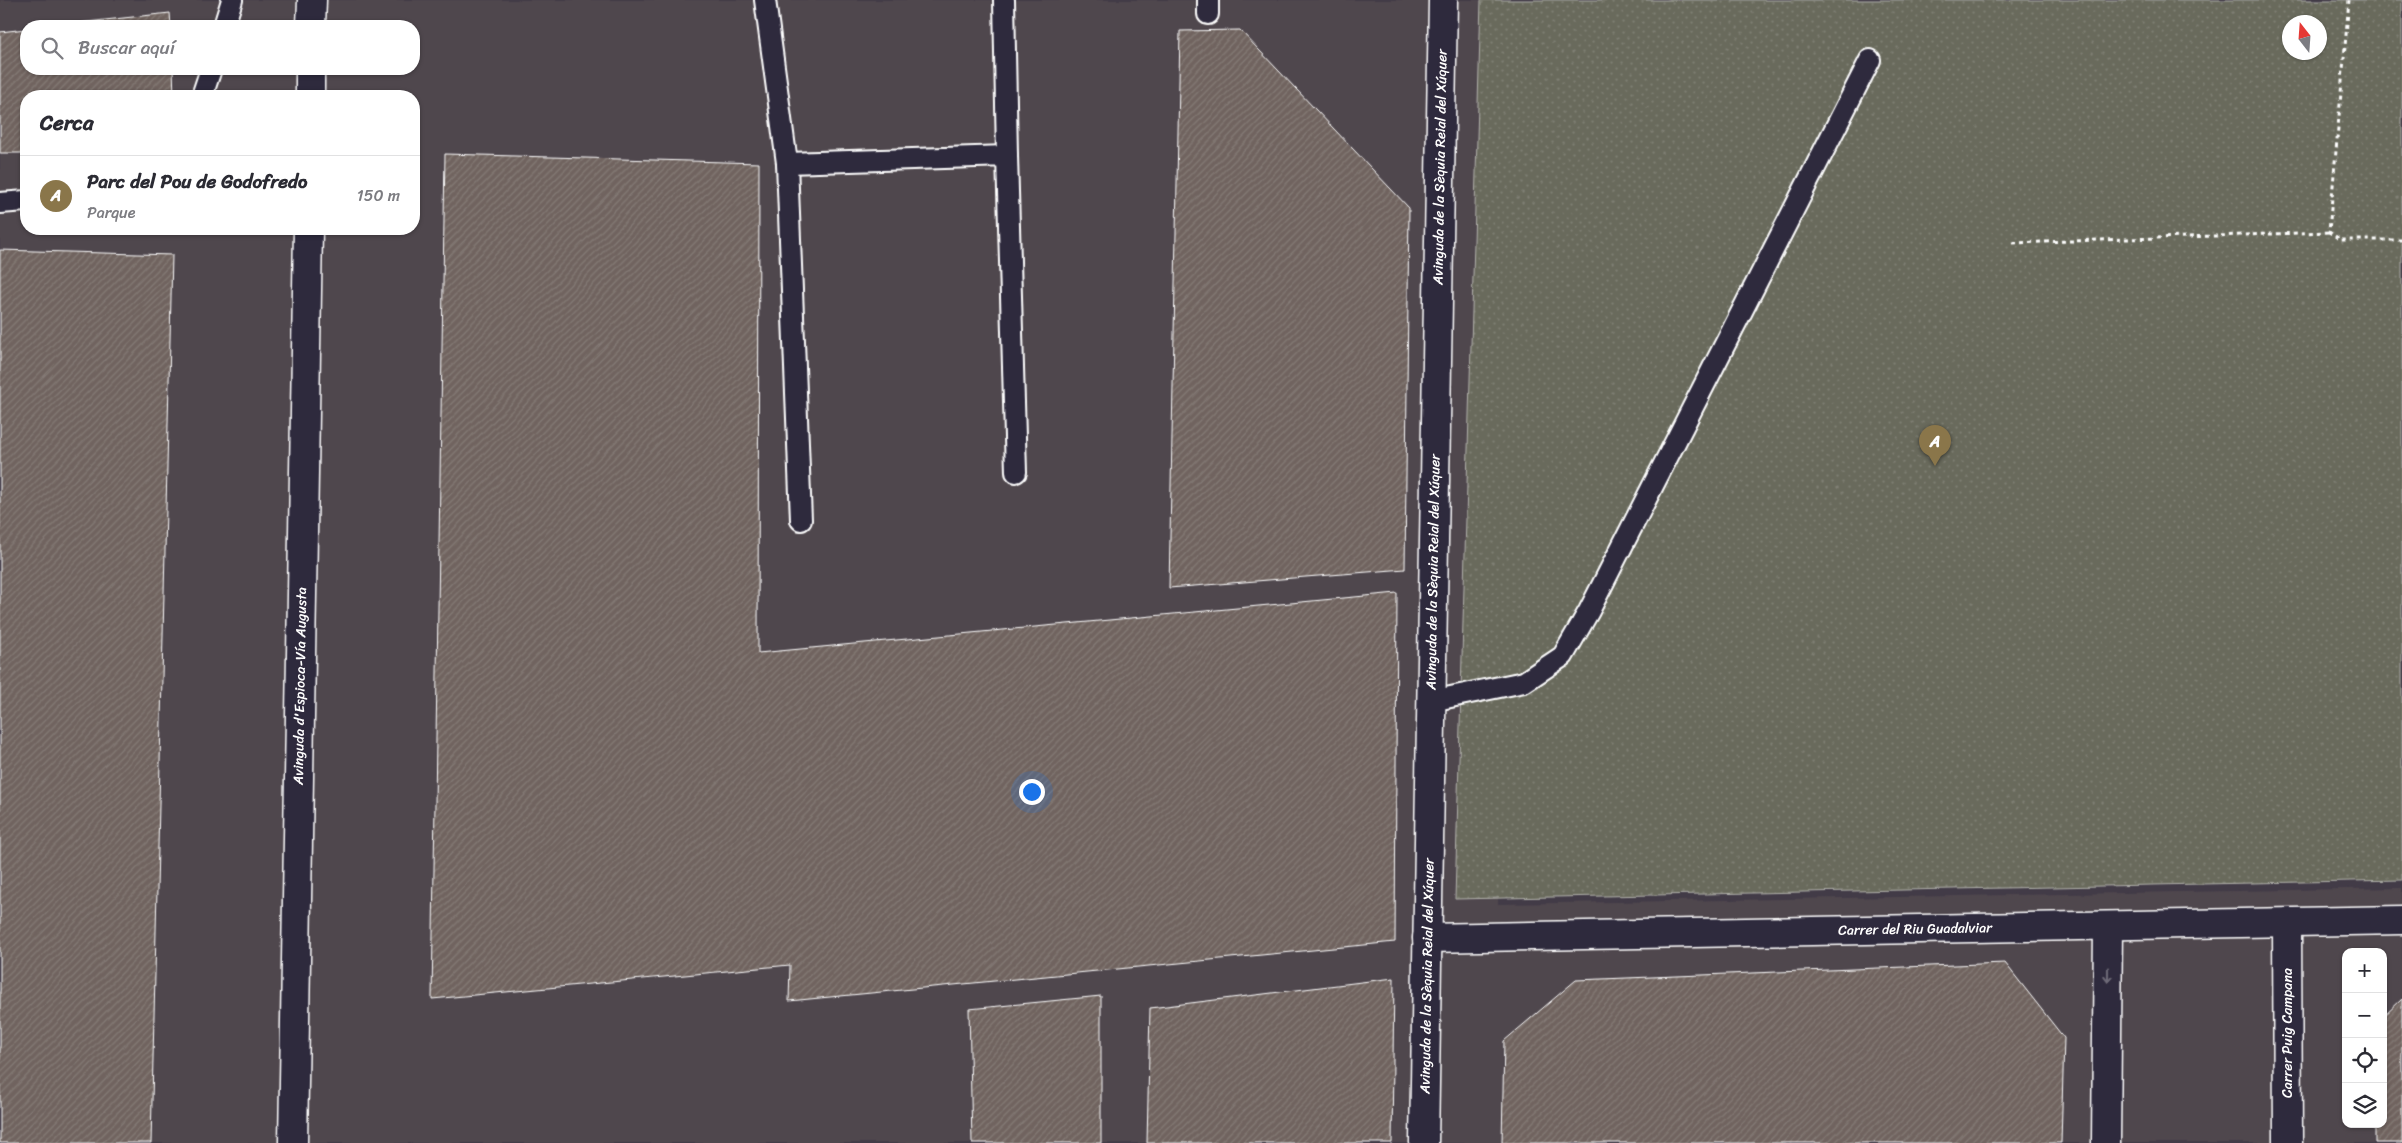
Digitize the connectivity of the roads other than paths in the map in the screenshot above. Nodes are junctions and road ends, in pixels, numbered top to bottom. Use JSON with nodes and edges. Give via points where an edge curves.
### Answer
{"nodes":[{"id":1,"x":232,"y":0,"type":"edge"},
{"id":2,"x":312,"y":0,"type":"edge"},
{"id":3,"x":765,"y":0,"type":"edge"},
{"id":4,"x":1004,"y":0,"type":"edge"},
{"id":5,"x":1443,"y":0,"type":"edge"},
{"id":6,"x":226,"y":20,"type":"edge"},
{"id":7,"x":311,"y":20,"type":"edge"},
{"id":8,"x":1870,"y":60,"type":"dead end"},
{"id":9,"x":209,"y":75,"type":"edge"},
{"id":10,"x":310,"y":75,"type":"edge"},
{"id":11,"x":204,"y":90,"type":"edge"},
{"id":12,"x":310,"y":90,"type":"edge"},
{"id":13,"x":1007,"y":156,"type":"junction"},
{"id":14,"x":787,"y":163,"type":"junction"},
{"id":15,"x":20,"y":201,"type":"edge"},
{"id":16,"x":0,"y":203,"type":"edge"},
{"id":17,"x":308,"y":235,"type":"edge"},
{"id":18,"x":1016,"y":472,"type":"dead end"},
{"id":19,"x":801,"y":520,"type":"dead end"},
{"id":20,"x":1431,"y":701,"type":"junction"},
{"id":21,"x":2402,"y":920,"type":"edge"},
{"id":22,"x":2287,"y":922,"type":"junction"},
{"id":23,"x":2108,"y":926,"type":"junction"},
{"id":24,"x":1427,"y":938,"type":"junction"},
{"id":25,"x":293,"y":1143,"type":"edge"},
{"id":26,"x":1424,"y":1143,"type":"edge"},
{"id":27,"x":2106,"y":1143,"type":"edge"},
{"id":28,"x":2288,"y":1143,"type":"edge"}],
"edges":[{"from":1,"to":6,"type":"lane"},
{"from":2,"to":7,"type":"street"},
{"from":3,"to":14,"type":"lane"},
{"from":4,"to":13,"type":"lane"},
{"from":5,"to":20,"type":"street","name":"Avinguda de la Sèquia Reial del Xúquer"},
{"from":8,"to":20,"type":"lane","via":[[1589,611],[1563,656],[1524,682]]},
{"from":9,"to":11,"type":"lane"},
{"from":10,"to":12,"type":"street"},
{"from":13,"to":14,"type":"lane"},
{"from":13,"to":18,"type":"lane"},
{"from":14,"to":19,"type":"lane"},
{"from":15,"to":16,"type":"lane"},
{"from":17,"to":25,"type":"street","name":"Avinguda d'Espioca-Vía Augusta"},
{"from":20,"to":24,"type":"street","name":"Avinguda de la Sèquia Reial del Xúquer"},
{"from":21,"to":22,"type":"street","name":"Carrer del Riu Guadalviar"},
{"from":22,"to":23,"type":"street","name":"Carrer del Riu Guadalviar"},
{"from":22,"to":28,"type":"street","name":"Carrer Puig Campana"},
{"from":23,"to":24,"type":"street","name":"Carrer del Riu Guadalviar"},
{"from":23,"to":27,"type":"street","one_way":true},
{"from":24,"to":26,"type":"street","name":"Avinguda de la Sèquia Reial del Xúquer"}]}
